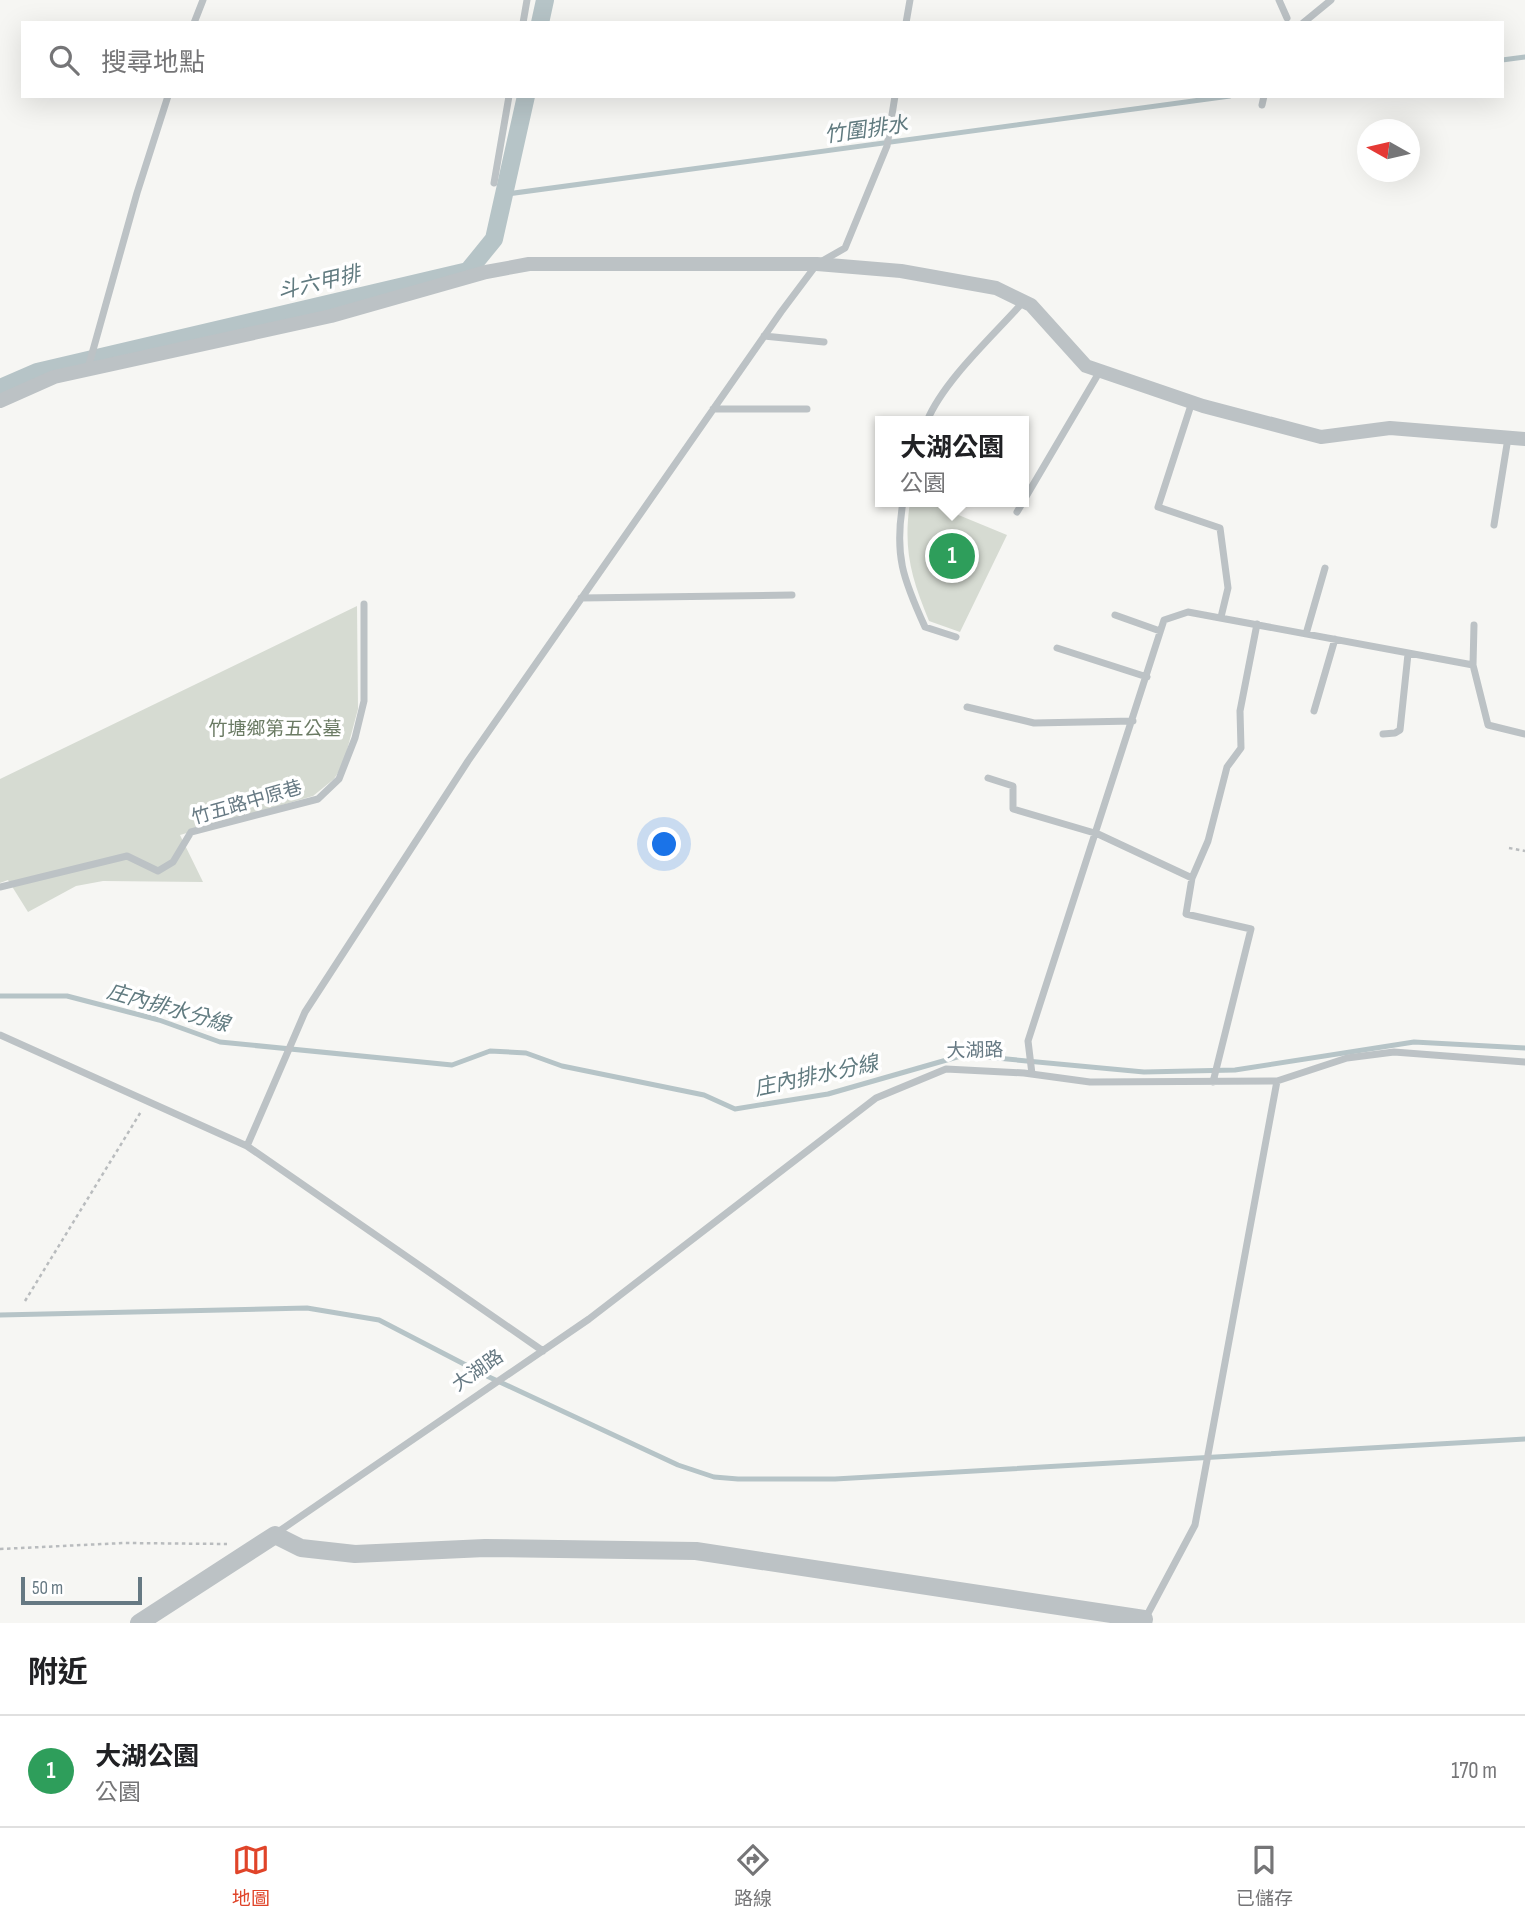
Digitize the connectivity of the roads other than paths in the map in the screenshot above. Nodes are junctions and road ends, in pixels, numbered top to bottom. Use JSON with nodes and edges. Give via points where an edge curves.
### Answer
{"nodes":[{"id":1,"x":203,"y":0,"type":"edge"},
{"id":2,"x":527,"y":0,"type":"edge"},
{"id":3,"x":910,"y":0,"type":"edge"},
{"id":4,"x":1279,"y":0,"type":"edge"},
{"id":5,"x":1331,"y":0,"type":"edge"},
{"id":6,"x":1286,"y":18,"type":"dead end"},
{"id":7,"x":195,"y":21,"type":"edge"},
{"id":8,"x":523,"y":21,"type":"edge"},
{"id":9,"x":906,"y":21,"type":"edge"},
{"id":10,"x":1305,"y":21,"type":"edge"},
{"id":11,"x":167,"y":98,"type":"edge"},
{"id":12,"x":509,"y":98,"type":"edge"},
{"id":13,"x":895,"y":98,"type":"edge"},
{"id":14,"x":494,"y":183,"type":"dead end"},
{"id":15,"x":817,"y":264,"type":"junction"},
{"id":16,"x":1024,"y":302,"type":"junction"},
{"id":17,"x":764,"y":336,"type":"junction"},
{"id":18,"x":824,"y":342,"type":"dead end"},
{"id":19,"x":88,"y":369,"type":"junction"},
{"id":20,"x":1100,"y":371,"type":"junction"},
{"id":21,"x":0,"y":401,"type":"edge"},
{"id":22,"x":1192,"y":402,"type":"junction"},
{"id":23,"x":713,"y":409,"type":"junction"},
{"id":24,"x":807,"y":409,"type":"dead end"},
{"id":25,"x":929,"y":416,"type":"edge"},
{"id":26,"x":1508,"y":438,"type":"junction"},
{"id":27,"x":1525,"y":439,"type":"edge"},
{"id":28,"x":1029,"y":491,"type":"edge"},
{"id":29,"x":902,"y":507,"type":"edge"},
{"id":30,"x":1020,"y":507,"type":"edge"},
{"id":31,"x":1017,"y":512,"type":"dead end"},
{"id":32,"x":1494,"y":525,"type":"dead end"},
{"id":33,"x":1325,"y":568,"type":"dead end"},
{"id":34,"x":792,"y":595,"type":"dead end"},
{"id":35,"x":582,"y":598,"type":"junction"},
{"id":36,"x":364,"y":604,"type":"dead end"},
{"id":37,"x":1115,"y":615,"type":"dead end"},
{"id":38,"x":1221,"y":617,"type":"junction"},
{"id":39,"x":1257,"y":624,"type":"junction"},
{"id":40,"x":1474,"y":625,"type":"dead end"},
{"id":41,"x":1160,"y":631,"type":"junction"},
{"id":42,"x":1306,"y":634,"type":"junction"},
{"id":43,"x":956,"y":637,"type":"dead end"},
{"id":44,"x":1335,"y":639,"type":"junction"},
{"id":45,"x":1057,"y":648,"type":"dead end"},
{"id":46,"x":1408,"y":654,"type":"junction"},
{"id":47,"x":1473,"y":665,"type":"junction"},
{"id":48,"x":1147,"y":677,"type":"junction"},
{"id":49,"x":967,"y":707,"type":"dead end"},
{"id":50,"x":1314,"y":711,"type":"dead end"},
{"id":51,"x":1133,"y":721,"type":"junction"},
{"id":52,"x":1383,"y":734,"type":"dead end"},
{"id":53,"x":1525,"y":734,"type":"edge"},
{"id":54,"x":988,"y":778,"type":"dead end"},
{"id":55,"x":1098,"y":834,"type":"junction"},
{"id":56,"x":1192,"y":878,"type":"junction"},
{"id":57,"x":0,"y":887,"type":"edge"},
{"id":58,"x":0,"y":1035,"type":"edge"},
{"id":59,"x":1525,"y":1062,"type":"edge"},
{"id":60,"x":1032,"y":1074,"type":"junction"},
{"id":61,"x":1278,"y":1081,"type":"junction"},
{"id":62,"x":1213,"y":1082,"type":"junction"},
{"id":63,"x":247,"y":1146,"type":"junction"},
{"id":64,"x":543,"y":1351,"type":"junction"},
{"id":65,"x":275,"y":1535,"type":"junction"},
{"id":66,"x":1144,"y":1621,"type":"edge"},
{"id":67,"x":139,"y":1623,"type":"edge"}],
"edges":[{"from":1,"to":7,"type":"lane"},
{"from":2,"to":8,"type":"lane"},
{"from":3,"to":9,"type":"lane"},
{"from":4,"to":6,"type":"lane"},
{"from":5,"to":10,"type":"lane"},
{"from":11,"to":19,"type":"lane"},
{"from":12,"to":14,"type":"lane"},
{"from":13,"to":15,"type":"lane","via":[[887,146],[845,248]]},
{"from":15,"to":16,"type":"street","via":[[901,271],[996,288]]},
{"from":15,"to":17,"type":"lane"},
{"from":15,"to":19,"type":"street","via":[[529,264],[331,316]]},
{"from":16,"to":20,"type":"street","via":[[1086,366]]},
{"from":16,"to":25,"type":"lane","via":[[957,377]]},
{"from":17,"to":18,"type":"lane"},
{"from":17,"to":23,"type":"lane"},
{"from":19,"to":21,"type":"street","via":[[54,377]]},
{"from":20,"to":22,"type":"street"},
{"from":20,"to":28,"type":"lane"},
{"from":22,"to":26,"type":"street","via":[[1321,437],[1390,428]]},
{"from":22,"to":38,"type":"lane","via":[[1158,507],[1220,528],[1228,588]]},
{"from":23,"to":24,"type":"lane"},
{"from":23,"to":35,"type":"lane"},
{"from":26,"to":27,"type":"street"},
{"from":26,"to":32,"type":"lane"},
{"from":29,"to":43,"type":"lane","via":[[897,537],[905,583],[925,626]]},
{"from":30,"to":31,"type":"lane"},
{"from":33,"to":42,"type":"lane"},
{"from":34,"to":35,"type":"lane"},
{"from":35,"to":63,"type":"lane","via":[[468,761],[305,1012]]},
{"from":36,"to":57,"type":"lane","name":"竹五路中原巷","via":[[364,701],[339,779],[318,799],[191,832],[173,862],[158,871],[127,856]]},
{"from":37,"to":41,"type":"lane"},
{"from":38,"to":39,"type":"lane"},
{"from":38,"to":41,"type":"lane","via":[[1188,612],[1164,620]]},
{"from":39,"to":42,"type":"lane"},
{"from":39,"to":56,"type":"lane","via":[[1240,711],[1241,748],[1227,768],[1208,841]]},
{"from":40,"to":47,"type":"lane"},
{"from":41,"to":48,"type":"lane"},
{"from":42,"to":44,"type":"lane"},
{"from":44,"to":46,"type":"lane"},
{"from":44,"to":50,"type":"lane"},
{"from":45,"to":48,"type":"lane"},
{"from":46,"to":47,"type":"lane"},
{"from":46,"to":52,"type":"lane","via":[[1400,730]]},
{"from":47,"to":53,"type":"lane","via":[[1489,725]]},
{"from":48,"to":51,"type":"lane"},
{"from":49,"to":51,"type":"lane","via":[[1034,723]]},
{"from":51,"to":55,"type":"lane"},
{"from":54,"to":55,"type":"lane","via":[[1013,786],[1013,809]]},
{"from":55,"to":56,"type":"lane"},
{"from":55,"to":60,"type":"lane","via":[[1028,1041]]},
{"from":56,"to":62,"type":"lane","via":[[1186,914],[1251,929]]},
{"from":58,"to":63,"type":"lane"},
{"from":59,"to":61,"type":"lane","name":"大湖路","via":[[1394,1052],[1347,1058]]},
{"from":60,"to":62,"type":"lane","name":"大湖路","via":[[1090,1082]]},
{"from":60,"to":64,"type":"lane","name":"大湖路","via":[[946,1069],[876,1098]]},
{"from":61,"to":62,"type":"lane","name":"大湖路"},
{"from":61,"to":66,"type":"lane","via":[[1195,1525]]},
{"from":63,"to":64,"type":"lane"},
{"from":64,"to":65,"type":"lane","name":"大湖路"},
{"from":65,"to":66,"type":"street","via":[[301,1548],[355,1554],[485,1548],[696,1551]]},
{"from":65,"to":67,"type":"street"}]}
